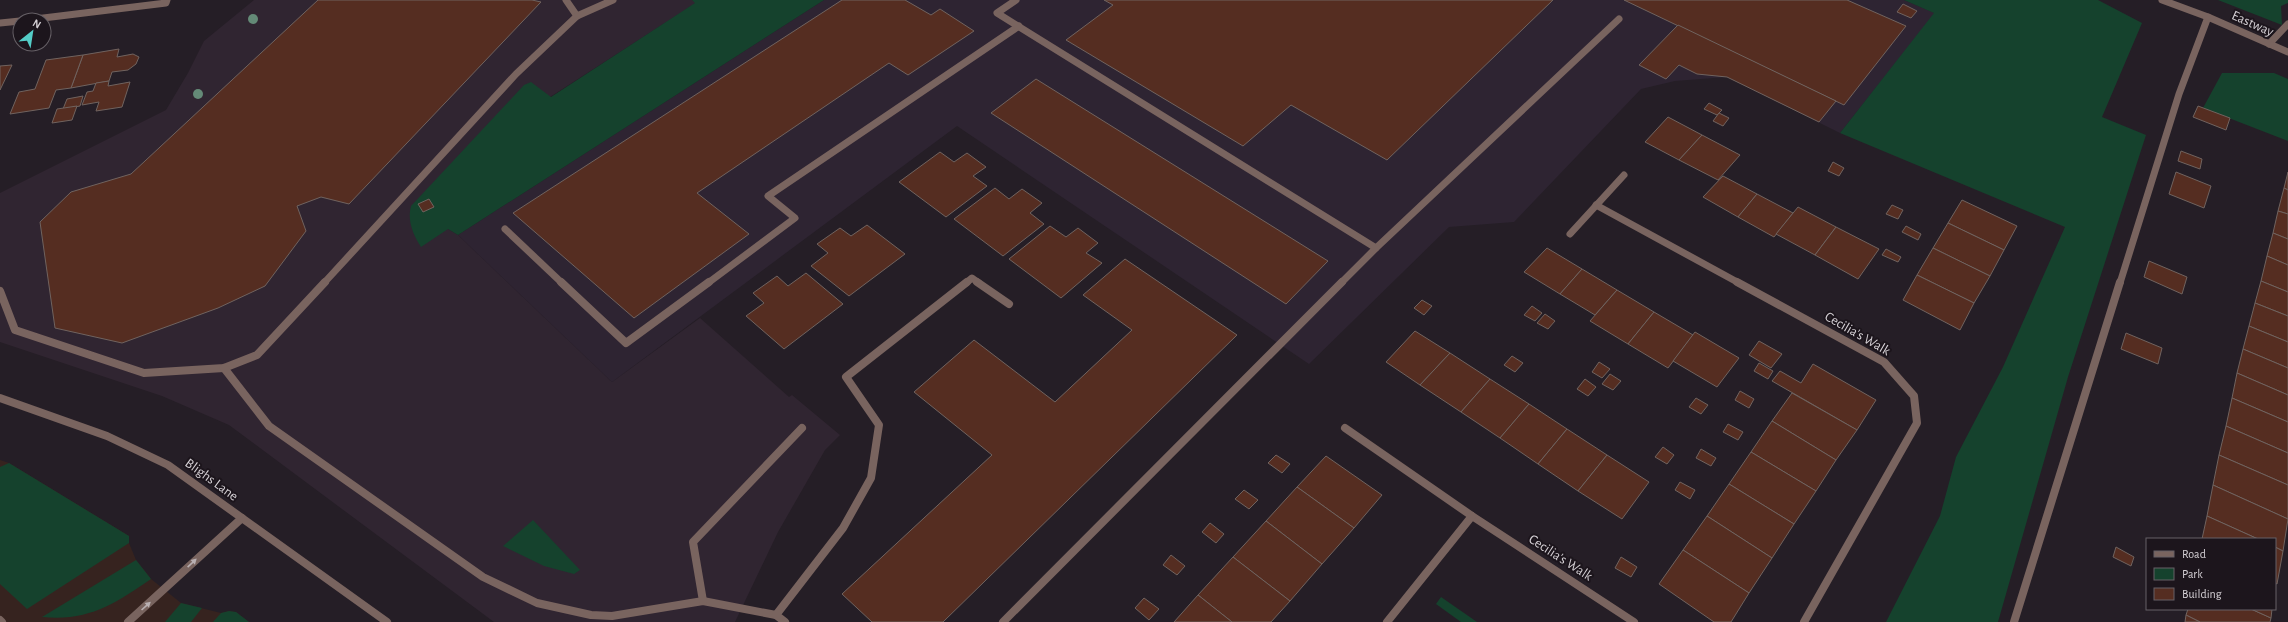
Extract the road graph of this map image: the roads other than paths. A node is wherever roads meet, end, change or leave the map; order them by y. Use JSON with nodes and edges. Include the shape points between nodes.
{"nodes":[{"id":1,"x":167,"y":0,"type":"edge"},
{"id":2,"x":566,"y":0,"type":"edge"},
{"id":3,"x":613,"y":0,"type":"edge"},
{"id":4,"x":1016,"y":0,"type":"edge"},
{"id":5,"x":2162,"y":0,"type":"edge"},
{"id":6,"x":577,"y":16,"type":"junction"},
{"id":7,"x":52,"y":17,"type":"edge"},
{"id":8,"x":2208,"y":17,"type":"junction"},
{"id":9,"x":1619,"y":19,"type":"dead end"},
{"id":10,"x":12,"y":22,"type":"edge"},
{"id":11,"x":0,"y":24,"type":"edge"},
{"id":12,"x":2288,"y":24,"type":"edge"},
{"id":13,"x":1019,"y":26,"type":"junction"},
{"id":14,"x":2269,"y":44,"type":"junction"},
{"id":15,"x":2288,"y":52,"type":"edge"},
{"id":16,"x":1624,"y":175,"type":"dead end"},
{"id":17,"x":1596,"y":205,"type":"junction"},
{"id":18,"x":505,"y":229,"type":"dead end"},
{"id":19,"x":1570,"y":234,"type":"dead end"},
{"id":20,"x":1376,"y":248,"type":"junction"},
{"id":21,"x":0,"y":290,"type":"edge"},
{"id":22,"x":1009,"y":304,"type":"dead end"},
{"id":23,"x":224,"y":368,"type":"junction"},
{"id":24,"x":0,"y":398,"type":"edge"},
{"id":25,"x":802,"y":428,"type":"dead end"},
{"id":26,"x":1346,"y":428,"type":"dead end"},
{"id":27,"x":1472,"y":516,"type":"junction"},
{"id":28,"x":242,"y":518,"type":"junction"},
{"id":29,"x":703,"y":601,"type":"junction"},
{"id":30,"x":776,"y":615,"type":"junction"},
{"id":31,"x":128,"y":622,"type":"edge"},
{"id":32,"x":387,"y":622,"type":"edge"},
{"id":33,"x":784,"y":622,"type":"edge"},
{"id":34,"x":1003,"y":622,"type":"edge"},
{"id":35,"x":1387,"y":622,"type":"edge"},
{"id":36,"x":1634,"y":622,"type":"edge"},
{"id":37,"x":1804,"y":622,"type":"edge"},
{"id":38,"x":2014,"y":622,"type":"edge"}],
"edges":[{"from":1,"to":7,"type":"street","via":[[166,3]]},
{"from":2,"to":6,"type":"street"},
{"from":3,"to":6,"type":"street"},
{"from":4,"to":13,"type":"street","via":[[997,13]]},
{"from":5,"to":8,"type":"street","name":"Eastway"},
{"from":6,"to":23,"type":"street","via":[[516,74],[257,355]]},
{"from":8,"to":14,"type":"street","name":"Eastway"},
{"from":8,"to":38,"type":"street","via":[[2179,94]]},
{"from":9,"to":20,"type":"street"},
{"from":10,"to":11,"type":"street"},
{"from":12,"to":14,"type":"street"},
{"from":13,"to":18,"type":"street","via":[[768,196],[795,218],[626,343]]},
{"from":13,"to":20,"type":"street"},
{"from":14,"to":15,"type":"street","name":"Eastway"},
{"from":16,"to":17,"type":"street"},
{"from":17,"to":19,"type":"street"},
{"from":17,"to":37,"type":"street","name":"Cecilia's Walk","via":[[1884,362],[1914,396],[1917,423]]},
{"from":20,"to":34,"type":"street"},
{"from":21,"to":23,"type":"street","via":[[15,330],[144,373]]},
{"from":22,"to":30,"type":"street","via":[[972,278],[846,377],[879,425],[871,478],[843,528]]},
{"from":23,"to":29,"type":"street","via":[[269,426],[483,577],[537,603],[591,615],[612,616]]},
{"from":24,"to":28,"type":"street","name":"Blighs Lane","via":[[94,430],[148,454],[168,465]]},
{"from":25,"to":29,"type":"street","via":[[693,542]]},
{"from":26,"to":27,"type":"street","name":"Cecilia's Walk"},
{"from":27,"to":35,"type":"street"},
{"from":27,"to":36,"type":"street","name":"Cecilia's Walk"},
{"from":31,"to":28,"type":"street","one_way":true},
{"from":28,"to":32,"type":"street","name":"Blighs Lane"},
{"from":29,"to":30,"type":"street"},
{"from":30,"to":33,"type":"street"}]}
